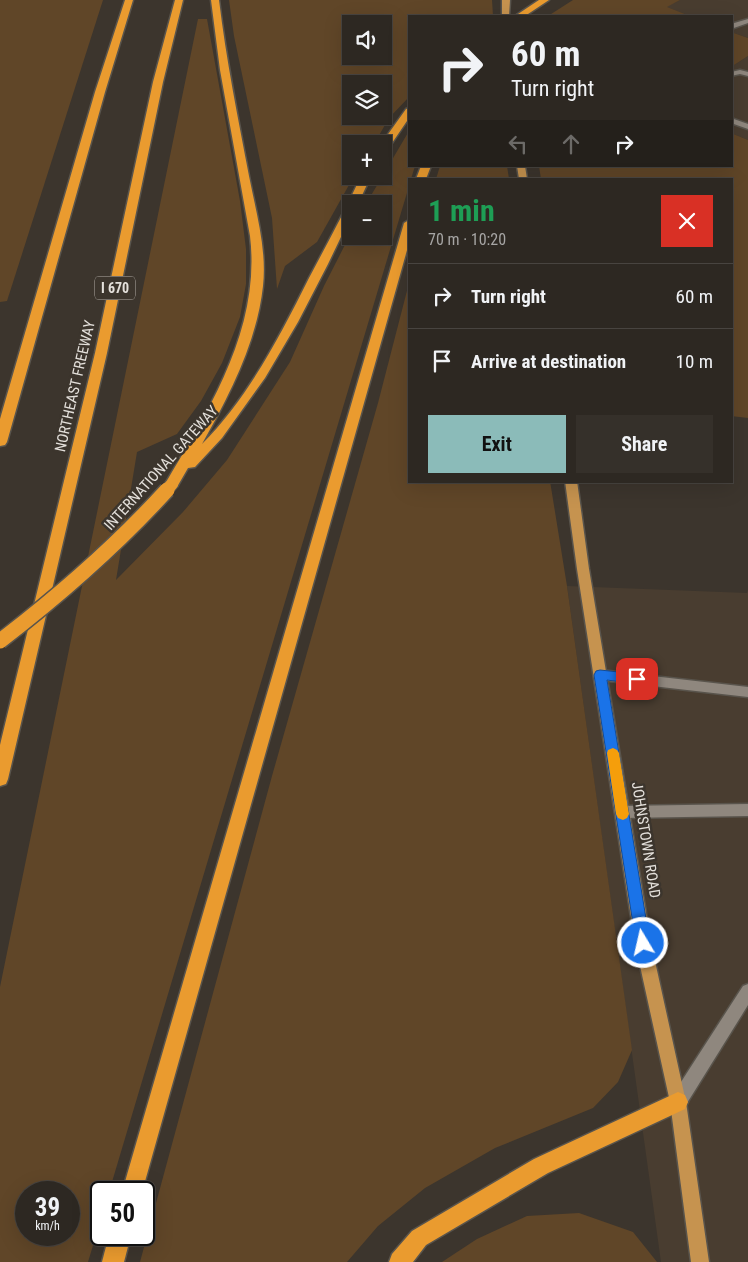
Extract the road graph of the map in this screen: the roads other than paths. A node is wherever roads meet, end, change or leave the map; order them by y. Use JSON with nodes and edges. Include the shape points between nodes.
{"nodes":[{"id":1,"x":129,"y":0,"type":"edge"},
{"id":2,"x":179,"y":0,"type":"edge"},
{"id":3,"x":215,"y":0,"type":"edge"},
{"id":4,"x":506,"y":0,"type":"edge"},
{"id":5,"x":545,"y":0,"type":"edge"},
{"id":6,"x":522,"y":14,"type":"edge"},
{"id":7,"x":506,"y":15,"type":"edge"},
{"id":8,"x":748,"y":21,"type":"edge"},
{"id":9,"x":733,"y":26,"type":"edge"},
{"id":10,"x":733,"y":74,"type":"edge"},
{"id":11,"x":748,"y":74,"type":"edge"},
{"id":12,"x":408,"y":112,"type":"edge"},
{"id":13,"x":733,"y":121,"type":"edge"},
{"id":14,"x":748,"y":127,"type":"edge"},
{"id":15,"x":392,"y":135,"type":"edge"},
{"id":16,"x":342,"y":224,"type":"edge"},
{"id":17,"x":408,"y":226,"type":"edge"},
{"id":18,"x":0,"y":442,"type":"edge"},
{"id":19,"x":571,"y":483,"type":"edge"},
{"id":20,"x":172,"y":484,"type":"junction"},
{"id":21,"x":0,"y":641,"type":"edge"},
{"id":22,"x":600,"y":675,"type":"junction"},
{"id":23,"x":748,"y":692,"type":"edge"},
{"id":24,"x":0,"y":779,"type":"edge"},
{"id":25,"x":748,"y":810,"type":"edge"},
{"id":26,"x":622,"y":812,"type":"junction"},
{"id":27,"x":746,"y":997,"type":"edge"},
{"id":28,"x":678,"y":1102,"type":"junction"},
{"id":29,"x":135,"y":1181,"type":"edge"},
{"id":30,"x":117,"y":1246,"type":"edge"},
{"id":31,"x":113,"y":1262,"type":"edge"},
{"id":32,"x":400,"y":1262,"type":"edge"},
{"id":33,"x":700,"y":1262,"type":"edge"}],
"edges":[{"from":1,"to":18,"type":"highway"},
{"from":2,"to":24,"type":"highway","name":"NORTHEAST FREEWAY","number":"I 670","via":[[158,82],[101,353]]},
{"from":3,"to":20,"type":"highway","via":[[257,247],[257,286],[247,331],[230,378]]},
{"from":4,"to":7,"type":"main road"},
{"from":5,"to":6,"type":"highway"},
{"from":8,"to":9,"type":"street"},
{"from":10,"to":11,"type":"street"},
{"from":12,"to":15,"type":"highway"},
{"from":13,"to":14,"type":"street"},
{"from":16,"to":20,"type":"highway","name":"INTERNATIONAL GATEWAY","via":[[256,383],[221,432]]},
{"from":17,"to":29,"type":"highway"},
{"from":19,"to":22,"type":"main road","name":"JOHNSTOWN ROAD"},
{"from":20,"to":21,"type":"highway","name":"INTERNATIONAL GATEWAY","bridge":true,"via":[[118,543]]},
{"from":22,"to":23,"type":"street"},
{"from":22,"to":26,"type":"main road","name":"JOHNSTOWN ROAD"},
{"from":25,"to":26,"type":"street"},
{"from":26,"to":28,"type":"main road","name":"JOHNSTOWN ROAD","via":[[643,943]]},
{"from":27,"to":28,"type":"street"},
{"from":28,"to":32,"type":"highway","via":[[541,1166],[419,1238]]},
{"from":28,"to":33,"type":"main road","name":"JOHNSTOWN ROAD"},
{"from":30,"to":31,"type":"highway"}]}
